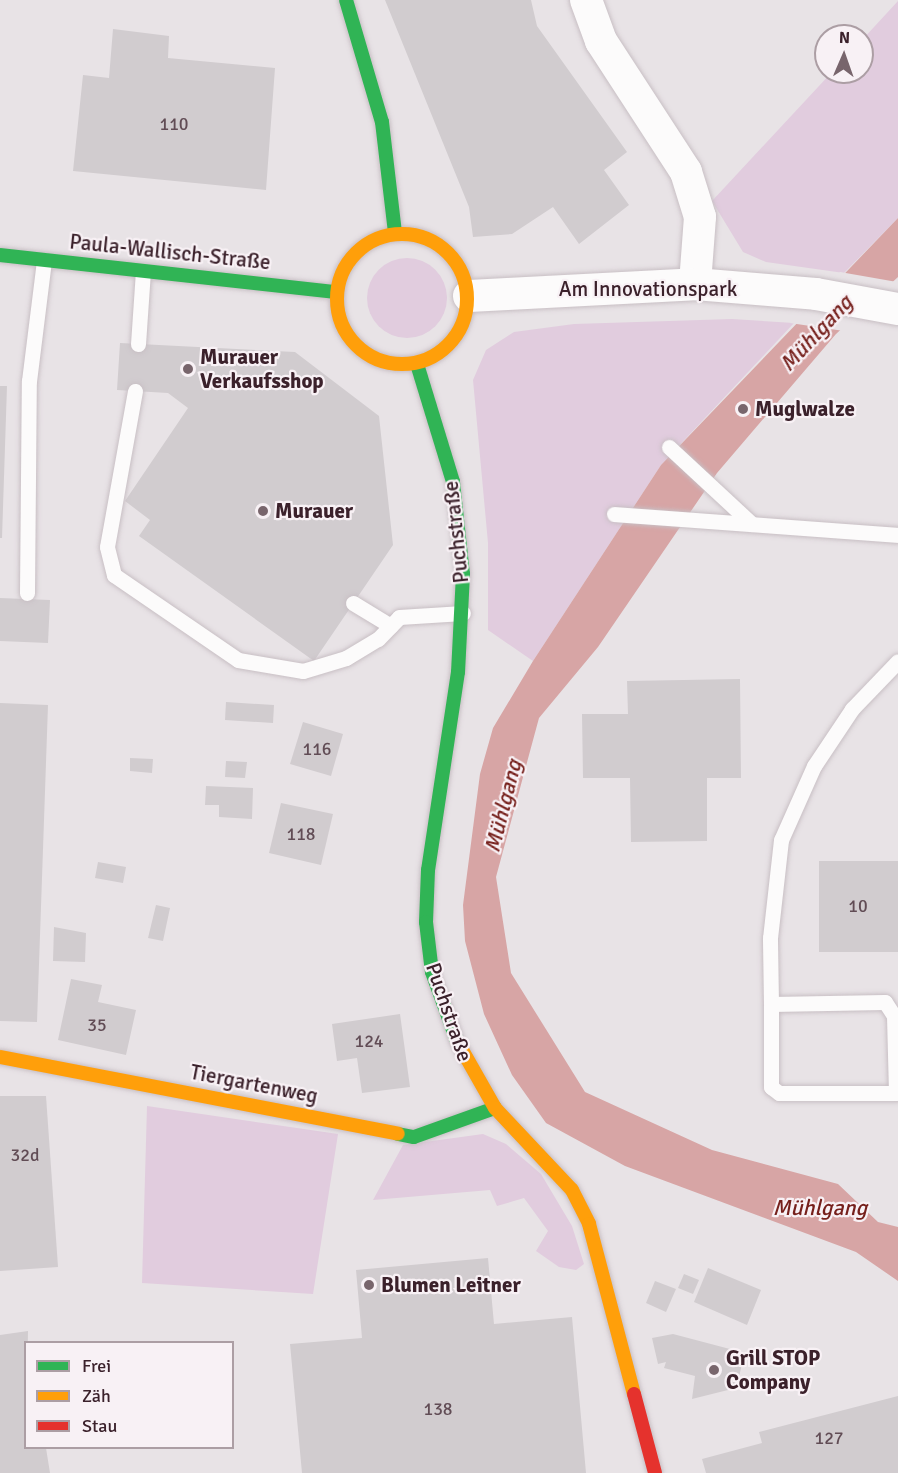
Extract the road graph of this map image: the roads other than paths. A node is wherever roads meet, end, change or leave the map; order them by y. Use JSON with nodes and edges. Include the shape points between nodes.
{"nodes":[{"id":1,"x":346,"y":0,"type":"edge"},
{"id":2,"x":586,"y":0,"type":"edge"},
{"id":3,"x":395,"y":233,"type":"junction"},
{"id":4,"x":0,"y":255,"type":"edge"},
{"id":5,"x":44,"y":260,"type":"junction"},
{"id":6,"x":143,"y":271,"type":"junction"},
{"id":7,"x":695,"y":284,"type":"junction"},
{"id":8,"x":336,"y":292,"type":"junction"},
{"id":9,"x":469,"y":296,"type":"junction"},
{"id":10,"x":885,"y":307,"type":"edge"},
{"id":11,"x":138,"y":344,"type":"dead end"},
{"id":12,"x":417,"y":364,"type":"junction"},
{"id":13,"x":135,"y":391,"type":"dead end"},
{"id":14,"x":669,"y":447,"type":"dead end"},
{"id":15,"x":614,"y":514,"type":"dead end"},
{"id":16,"x":752,"y":524,"type":"junction"},
{"id":17,"x":898,"y":535,"type":"edge"},
{"id":18,"x":27,"y":593,"type":"dead end"},
{"id":19,"x":353,"y":603,"type":"dead end"},
{"id":20,"x":463,"y":613,"type":"junction"},
{"id":21,"x":391,"y":626,"type":"junction"},
{"id":22,"x":898,"y":661,"type":"edge"},
{"id":23,"x":771,"y":1004,"type":"junction"},
{"id":24,"x":0,"y":1057,"type":"edge"},
{"id":25,"x":495,"y":1108,"type":"junction"},
{"id":26,"x":655,"y":1473,"type":"edge"}],
"edges":[{"from":1,"to":3,"type":"main road","via":[[382,122]]},
{"from":2,"to":7,"type":"street","via":[[606,50],[686,172],[700,217]]},
{"from":3,"to":8,"type":"main road","via":[[361,247]]},
{"from":3,"to":9,"type":"main road","via":[[437,242],[452,255]]},
{"from":4,"to":5,"type":"main road","name":"Paula-Wallisch-Straße"},
{"from":5,"to":6,"type":"main road","name":"Paula-Wallisch-Straße"},
{"from":5,"to":18,"type":"lane","via":[[29,381]]},
{"from":6,"to":8,"type":"main road","name":"Paula-Wallisch-Straße"},
{"from":6,"to":11,"type":"lane"},
{"from":7,"to":9,"type":"street","name":"Am Innovationspark"},
{"from":7,"to":10,"type":"street","name":"Am Innovationspark","via":[[816,294]]},
{"from":8,"to":12,"type":"main road","via":[[343,330],[366,355]]},
{"from":9,"to":12,"type":"main road","via":[[453,343]]},
{"from":12,"to":20,"type":"main road","name":"Puchstraße","via":[[453,482]]},
{"from":13,"to":21,"type":"lane","via":[[107,547],[114,575],[238,660],[303,671],[346,658]]},
{"from":14,"to":16,"type":"lane"},
{"from":15,"to":16,"type":"lane"},
{"from":16,"to":17,"type":"lane"},
{"from":19,"to":21,"type":"lane"},
{"from":20,"to":21,"type":"lane","via":[[399,617]]},
{"from":20,"to":25,"type":"main road","name":"Puchstraße","via":[[426,922],[432,972],[465,1063]]},
{"from":22,"to":23,"type":"lane","via":[[852,708],[814,766],[781,840],[770,938]]},
{"from":23,"to":23,"type":"lane","via":[[769,1077],[779,1093],[896,1093],[894,1016],[885,1002]]},
{"from":24,"to":25,"type":"main road","name":"Tiergartenweg","via":[[414,1137]]},
{"from":25,"to":26,"type":"main road","name":"Puchstraße","via":[[572,1190],[589,1224]]}]}
